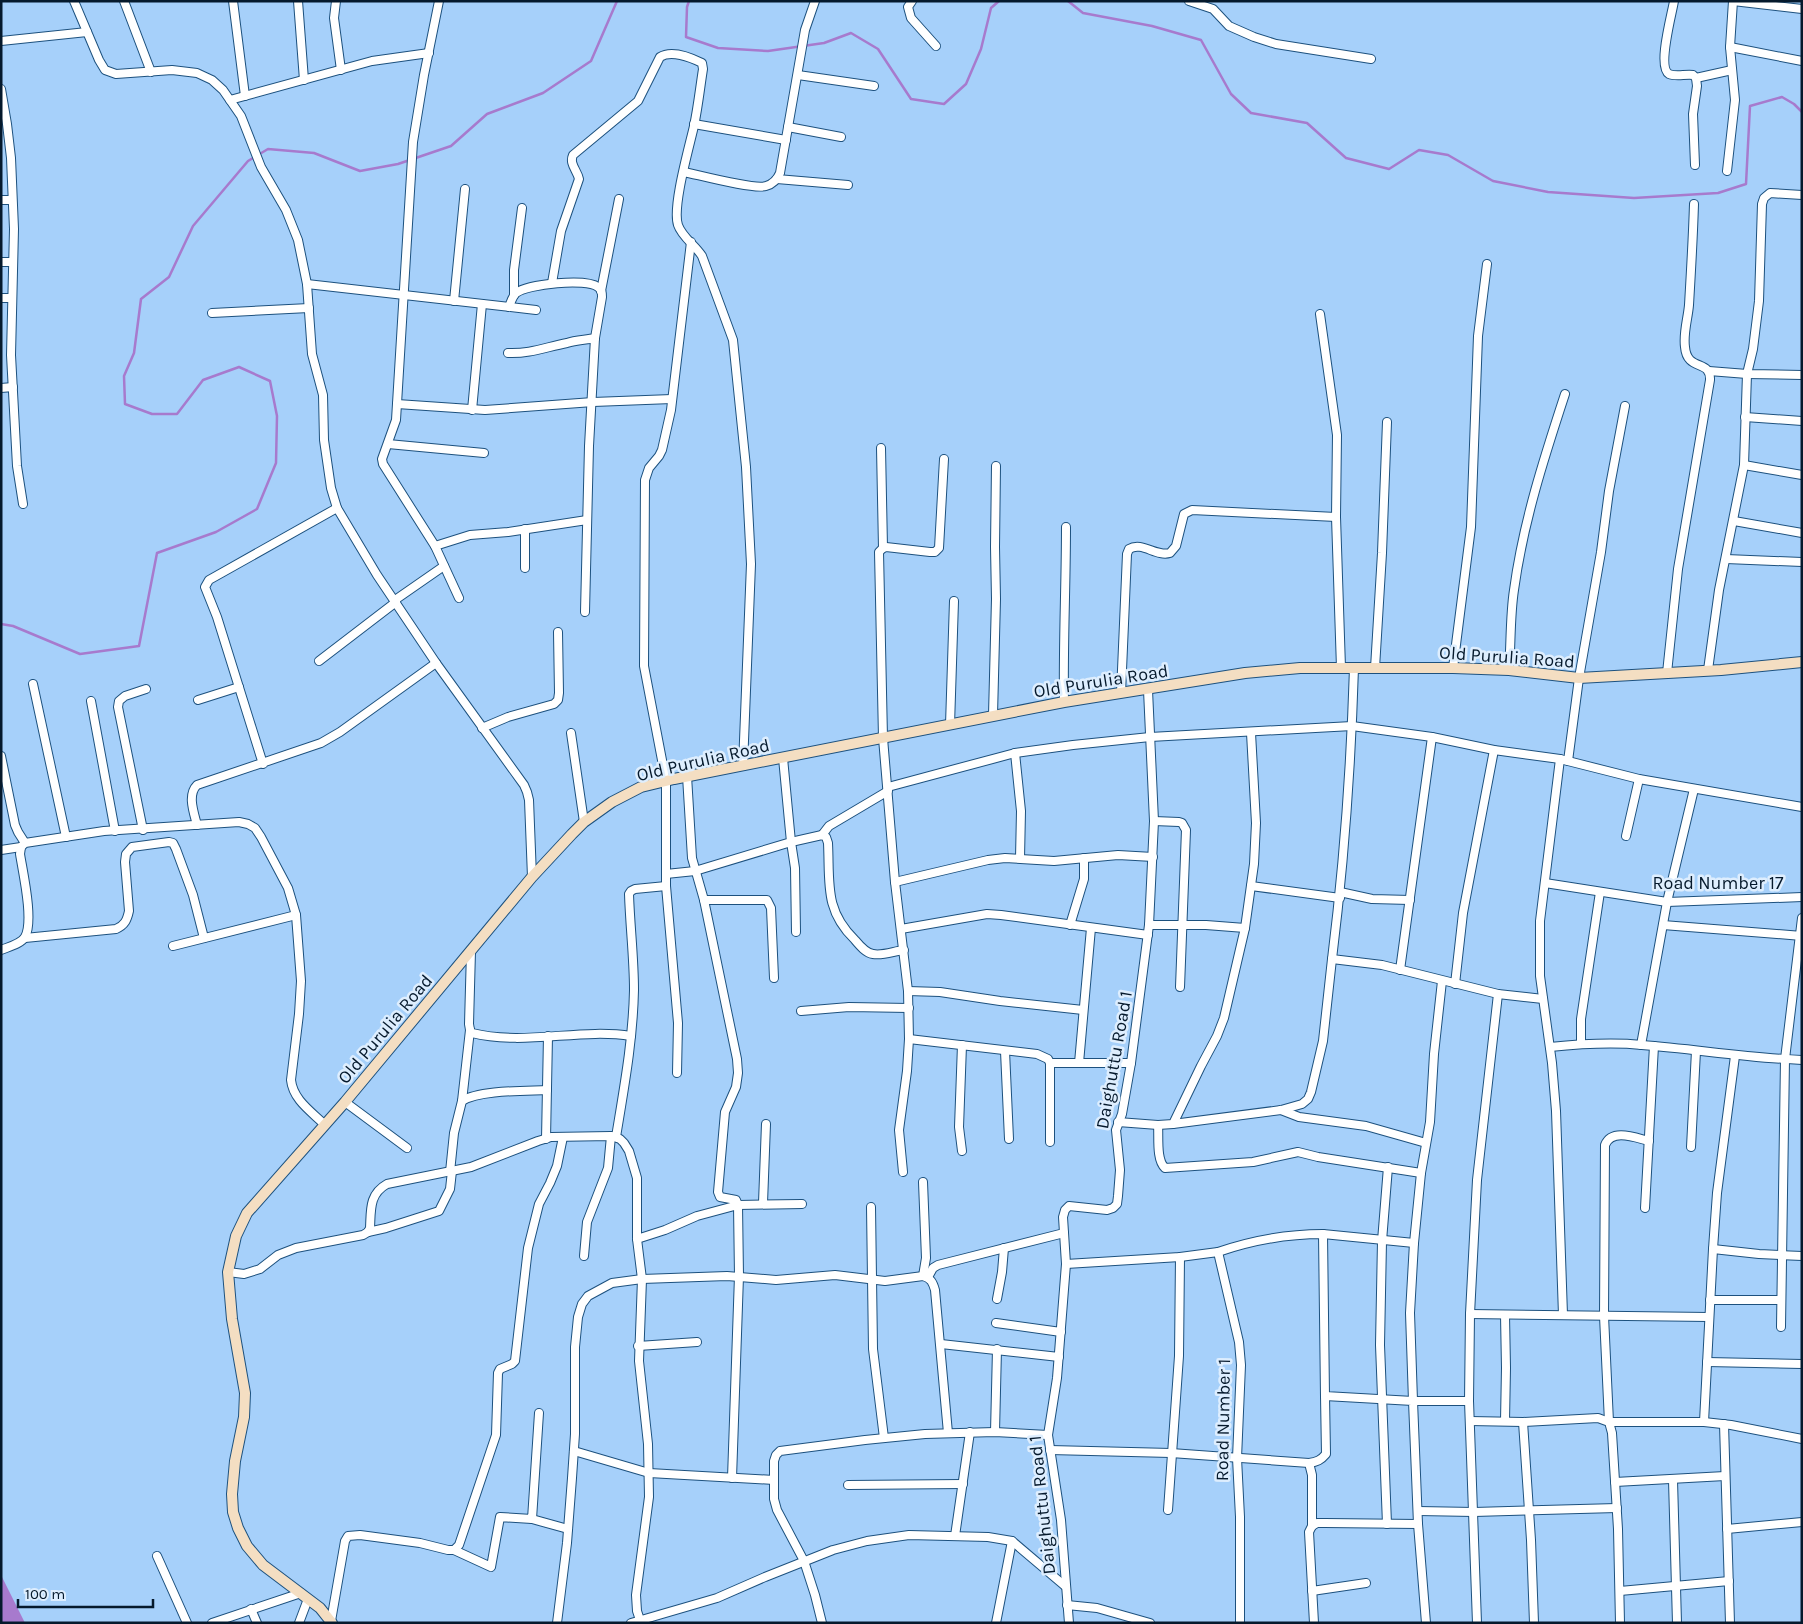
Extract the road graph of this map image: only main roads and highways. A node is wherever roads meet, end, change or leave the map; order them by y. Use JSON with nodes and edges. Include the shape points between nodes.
{"nodes":[{"id":1,"x":1802,"y":662,"type":"edge"},
{"id":2,"x":332,"y":1622,"type":"edge"}],
"edges":[{"from":1,"to":2,"type":"main road","name":"Old Purulia Road","via":[[1579,678],[1453,668],[1300,668],[1245,673],[993,715],[687,776],[641,787],[612,802],[584,822],[532,877],[345,1102],[247,1213],[236,1236],[228,1272],[232,1319],[246,1393],[235,1461],[233,1512],[247,1546],[263,1565],[320,1608]]}]}
